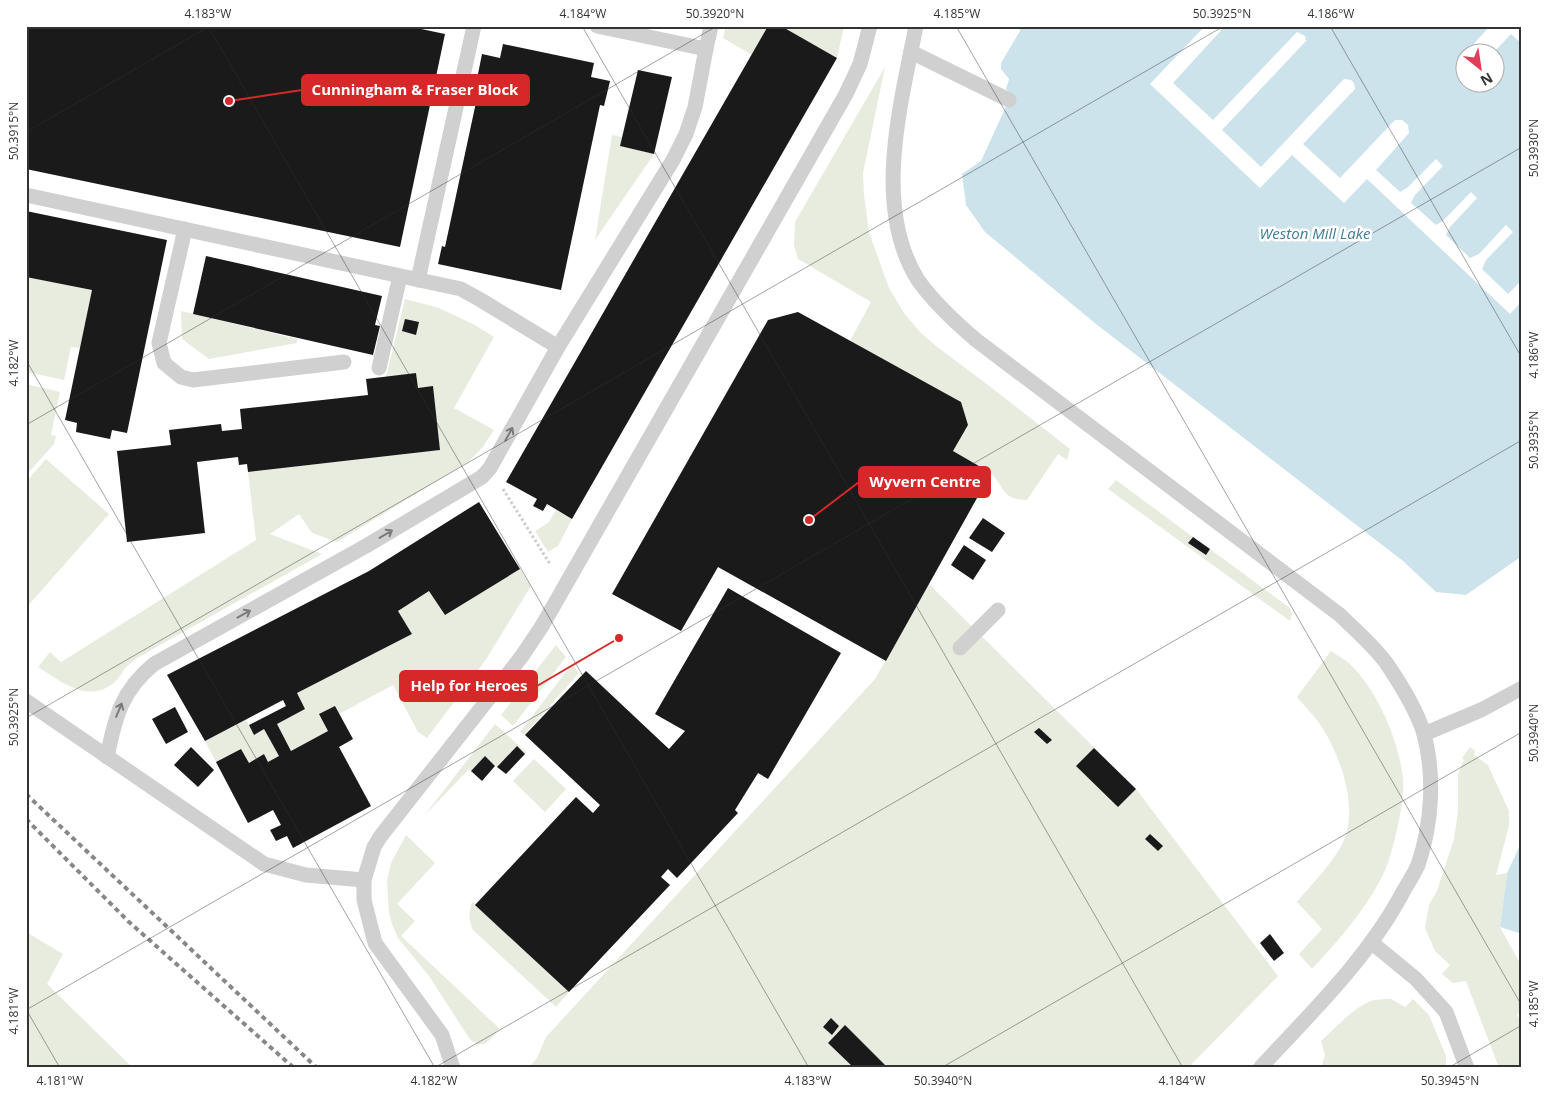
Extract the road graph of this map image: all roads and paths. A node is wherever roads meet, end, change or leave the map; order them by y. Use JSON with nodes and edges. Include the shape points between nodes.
{"nodes":[{"id":1,"x":474,"y":26,"type":"edge"},
{"id":2,"x":597,"y":26,"type":"edge"},
{"id":3,"x":711,"y":26,"type":"edge"},
{"id":4,"x":870,"y":26,"type":"edge"},
{"id":5,"x":916,"y":26,"type":"edge"},
{"id":6,"x":706,"y":49,"type":"junction"},
{"id":7,"x":911,"y":52,"type":"junction"},
{"id":8,"x":1009,"y":100,"type":"dead end"},
{"id":9,"x":26,"y":195,"type":"edge"},
{"id":10,"x":185,"y":229,"type":"junction"},
{"id":11,"x":400,"y":276,"type":"junction"},
{"id":12,"x":418,"y":280,"type":"junction"},
{"id":13,"x":558,"y":347,"type":"junction"},
{"id":14,"x":344,"y":362,"type":"dead end"},
{"id":15,"x":379,"y":368,"type":"dead end"},
{"id":16,"x":490,"y":468,"type":"junction"},
{"id":17,"x":544,"y":555,"type":"dead end"},
{"id":18,"x":998,"y":610,"type":"dead end"},
{"id":19,"x":960,"y":648,"type":"dead end"},
{"id":20,"x":1522,"y":688,"type":"edge"},
{"id":21,"x":26,"y":701,"type":"edge"},
{"id":22,"x":1424,"y":734,"type":"junction"},
{"id":23,"x":107,"y":758,"type":"junction"},
{"id":24,"x":364,"y":880,"type":"junction"},
{"id":25,"x":1371,"y":942,"type":"junction"},
{"id":26,"x":453,"y":1068,"type":"edge"},
{"id":27,"x":1260,"y":1068,"type":"edge"},
{"id":28,"x":1467,"y":1068,"type":"edge"}],
"edges":[{"from":1,"to":12,"type":"lane"},
{"from":2,"to":6,"type":"lane"},
{"from":3,"to":6,"type":"lane"},
{"from":4,"to":24,"type":"lane","via":[[860,64],[846,94],[565,588],[522,656],[380,837]]},
{"from":5,"to":7,"type":"lane"},
{"from":6,"to":13,"type":"lane","via":[[695,108],[686,134]]},
{"from":7,"to":8,"type":"lane"},
{"from":7,"to":22,"type":"lane","via":[[897,129],[895,208],[907,256],[930,296],[976,340],[1340,615],[1386,663],[1414,710]]},
{"from":9,"to":10,"type":"lane"},
{"from":10,"to":11,"type":"lane"},
{"from":10,"to":14,"type":"lane","via":[[159,343],[164,363],[172,370],[181,377],[194,380]]},
{"from":11,"to":12,"type":"lane"},
{"from":11,"to":15,"type":"lane"},
{"from":12,"to":13,"type":"lane","via":[[461,289]]},
{"from":16,"to":13,"type":"lane","one_way":true},
{"from":16,"to":17,"type":"path"},
{"from":23,"to":16,"type":"lane","one_way":true,"via":[[121,706],[139,676],[154,664],[366,546],[482,477]]},
{"from":18,"to":19,"type":"lane"},
{"from":20,"to":22,"type":"lane"},
{"from":21,"to":23,"type":"lane"},
{"from":22,"to":25,"type":"lane","via":[[1430,777],[1430,815],[1424,842],[1413,874],[1390,917]]},
{"from":23,"to":24,"type":"lane","via":[[264,864],[306,875]]},
{"from":24,"to":26,"type":"lane","via":[[364,900],[375,943],[442,1035]]},
{"from":25,"to":27,"type":"lane","via":[[1336,986]]},
{"from":25,"to":28,"type":"lane","via":[[1416,979],[1446,1012]]}]}
